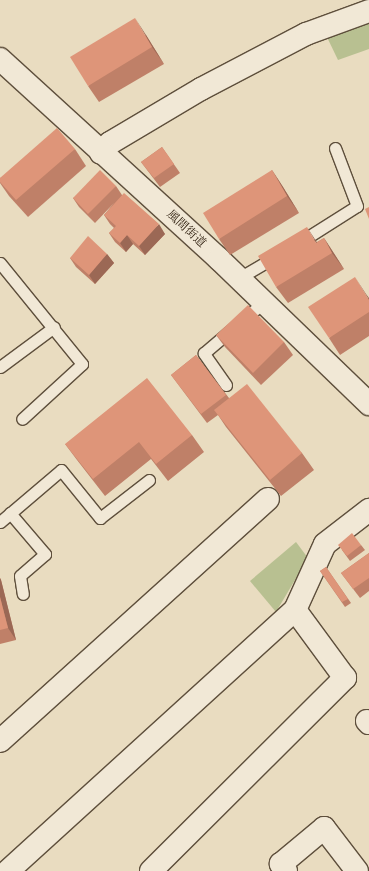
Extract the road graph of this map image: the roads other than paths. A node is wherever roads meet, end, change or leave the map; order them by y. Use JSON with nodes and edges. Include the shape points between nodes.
{"nodes":[{"id":1,"x":369,"y":11,"type":"edge"},
{"id":2,"x":0,"y":59,"type":"edge"},
{"id":3,"x":335,"y":148,"type":"dead end"},
{"id":4,"x":101,"y":153,"type":"junction"},
{"id":5,"x":0,"y":263,"type":"edge"},
{"id":6,"x":239,"y":278,"type":"junction"},
{"id":7,"x":264,"y":302,"type":"junction"},
{"id":8,"x":54,"y":327,"type":"junction"},
{"id":9,"x":0,"y":367,"type":"edge"},
{"id":10,"x":226,"y":385,"type":"dead end"},
{"id":11,"x":369,"y":404,"type":"edge"},
{"id":12,"x":22,"y":420,"type":"dead end"},
{"id":13,"x":149,"y":480,"type":"dead end"},
{"id":14,"x":268,"y":499,"type":"dead end"},
{"id":15,"x":369,"y":510,"type":"edge"},
{"id":16,"x":10,"y":513,"type":"junction"},
{"id":17,"x":0,"y":522,"type":"edge"},
{"id":18,"x":23,"y":594,"type":"dead end"},
{"id":19,"x":294,"y":610,"type":"junction"},
{"id":20,"x":0,"y":741,"type":"edge"},
{"id":21,"x":156,"y":869,"type":"edge"},
{"id":22,"x":8,"y":871,"type":"edge"},
{"id":23,"x":286,"y":871,"type":"edge"},
{"id":24,"x":357,"y":871,"type":"edge"}],
"edges":[{"from":1,"to":4,"type":"street","via":[[306,34],[201,89],[110,143]]},
{"from":2,"to":4,"type":"street","name":"風間街道"},
{"from":3,"to":6,"type":"lane","via":[[357,206]]},
{"from":4,"to":6,"type":"street","name":"風間街道"},
{"from":5,"to":8,"type":"lane"},
{"from":6,"to":7,"type":"street","name":"風間街道"},
{"from":7,"to":10,"type":"lane","via":[[204,353]]},
{"from":7,"to":11,"type":"street","name":"風間街道"},
{"from":8,"to":9,"type":"lane"},
{"from":8,"to":12,"type":"lane","via":[[82,364]]},
{"from":13,"to":16,"type":"lane","via":[[100,518],[61,470]]},
{"from":14,"to":20,"type":"street"},
{"from":15,"to":19,"type":"street","via":[[325,544]]},
{"from":16,"to":17,"type":"lane"},
{"from":16,"to":18,"type":"lane","via":[[45,554],[20,576]]},
{"from":19,"to":21,"type":"street","via":[[345,678]]},
{"from":19,"to":22,"type":"street"},
{"from":23,"to":24,"type":"street","via":[[281,864],[324,828]]}]}
